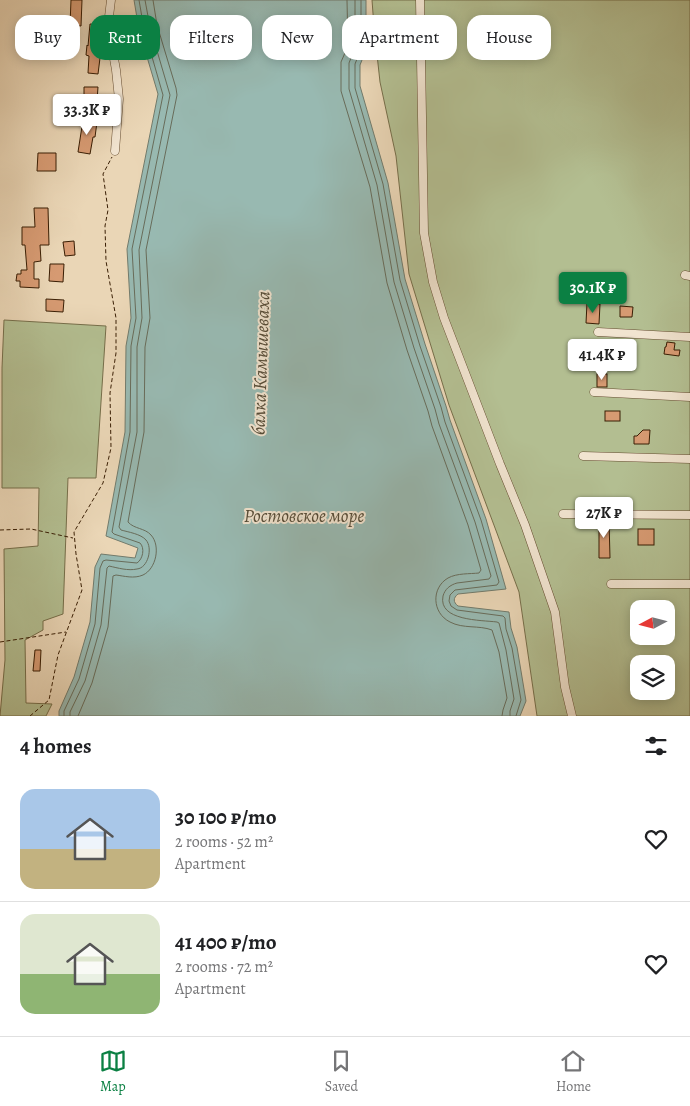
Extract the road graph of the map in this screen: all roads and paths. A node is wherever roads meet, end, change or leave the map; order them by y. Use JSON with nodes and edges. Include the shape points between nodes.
{"nodes":[{"id":1,"x":111,"y":0,"type":"edge"},
{"id":2,"x":420,"y":0,"type":"edge"},
{"id":3,"x":115,"y":151,"type":"joint"},
{"id":4,"x":598,"y":332,"type":"dead end"},
{"id":5,"x":690,"y":337,"type":"edge"},
{"id":6,"x":594,"y":392,"type":"dead end"},
{"id":7,"x":690,"y":397,"type":"edge"},
{"id":8,"x":583,"y":456,"type":"dead end"},
{"id":9,"x":690,"y":459,"type":"edge"},
{"id":10,"x":563,"y":514,"type":"dead end"},
{"id":11,"x":690,"y":515,"type":"edge"},
{"id":12,"x":0,"y":530,"type":"edge"},
{"id":13,"x":75,"y":538,"type":"junction"},
{"id":14,"x":611,"y":584,"type":"dead end"},
{"id":15,"x":690,"y":584,"type":"edge"},
{"id":16,"x":66,"y":632,"type":"junction"},
{"id":17,"x":0,"y":642,"type":"edge"},
{"id":18,"x":30,"y":716,"type":"edge"},
{"id":19,"x":572,"y":716,"type":"edge"}],
"edges":[{"from":1,"to":3,"type":"street","via":[[108,25],[119,99]]},
{"from":2,"to":19,"type":"street","via":[[424,233],[433,282],[555,612]]},
{"from":3,"to":13,"type":"path","via":[[103,174],[108,210],[106,261],[116,318],[116,353],[110,393],[111,448],[103,483],[74,532]]},
{"from":4,"to":5,"type":"street"},
{"from":6,"to":7,"type":"street"},
{"from":8,"to":9,"type":"street"},
{"from":10,"to":11,"type":"street"},
{"from":12,"to":13,"type":"path","via":[[31,529]]},
{"from":13,"to":16,"type":"path","via":[[82,590]]},
{"from":14,"to":15,"type":"street"},
{"from":16,"to":17,"type":"path"},
{"from":16,"to":18,"type":"path","via":[[49,700]]}]}
